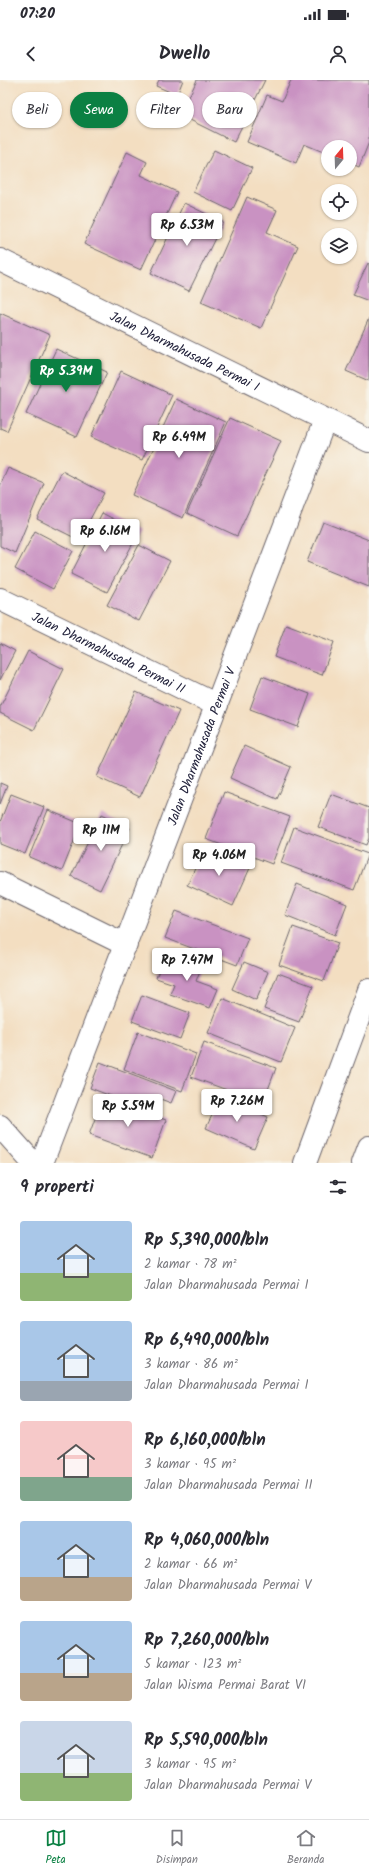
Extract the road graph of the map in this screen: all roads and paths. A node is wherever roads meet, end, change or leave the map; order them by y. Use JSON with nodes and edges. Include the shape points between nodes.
{"nodes":[{"id":1,"x":0,"y":260,"type":"edge"},
{"id":2,"x":325,"y":420,"type":"junction"},
{"id":3,"x":369,"y":441,"type":"edge"},
{"id":4,"x":0,"y":599,"type":"edge"},
{"id":5,"x":217,"y":705,"type":"junction"},
{"id":6,"x":0,"y":884,"type":"edge"},
{"id":7,"x":126,"y":945,"type":"junction"},
{"id":8,"x":369,"y":990,"type":"edge"},
{"id":9,"x":0,"y":1126,"type":"edge"},
{"id":10,"x":369,"y":1147,"type":"edge"},
{"id":11,"x":33,"y":1163,"type":"edge"},
{"id":12,"x":42,"y":1163,"type":"edge"},
{"id":13,"x":305,"y":1163,"type":"edge"},
{"id":14,"x":362,"y":1163,"type":"edge"}],
"edges":[{"from":1,"to":2,"type":"street","name":"Jalan Dharmahusada Permai I"},
{"from":2,"to":3,"type":"street","name":"Jalan Dharmahusada Permai I"},
{"from":2,"to":5,"type":"street","name":"Jalan Dharmahusada Permai V"},
{"from":4,"to":5,"type":"street","name":"Jalan Dharmahusada Permai II"},
{"from":5,"to":7,"type":"street","name":"Jalan Dharmahusada Permai V"},
{"from":6,"to":7,"type":"street"},
{"from":7,"to":12,"type":"street","name":"Jalan Dharmahusada Permai V"},
{"from":8,"to":13,"type":"street"},
{"from":9,"to":11,"type":"street"},
{"from":10,"to":14,"type":"street"}]}
